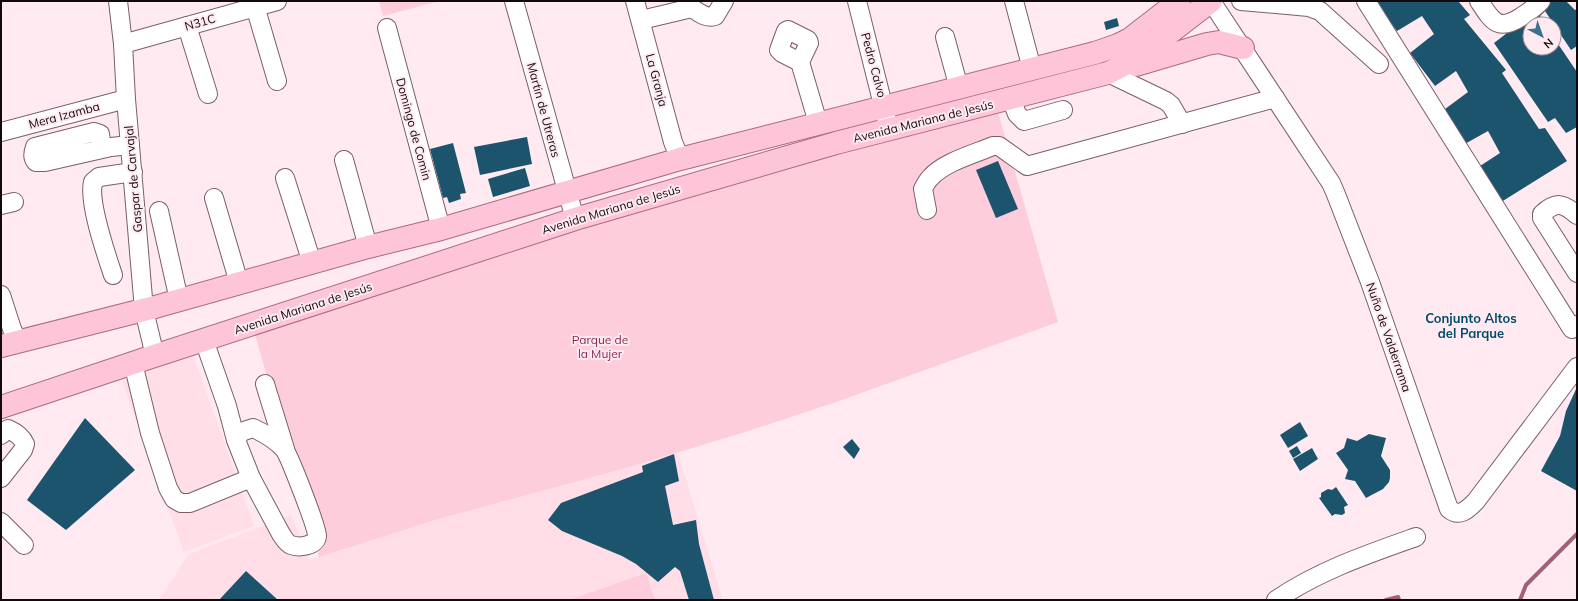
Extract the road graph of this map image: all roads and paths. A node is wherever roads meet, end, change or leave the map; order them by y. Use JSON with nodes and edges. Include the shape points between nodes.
{"nodes":[{"id":1,"x":118,"y":1,"type":"edge"},
{"id":2,"x":277,"y":1,"type":"edge"},
{"id":3,"x":514,"y":1,"type":"edge"},
{"id":4,"x":635,"y":1,"type":"edge"},
{"id":5,"x":724,"y":1,"type":"edge"},
{"id":6,"x":857,"y":1,"type":"edge"},
{"id":7,"x":1014,"y":1,"type":"edge"},
{"id":8,"x":1179,"y":1,"type":"edge"},
{"id":9,"x":1211,"y":1,"type":"edge"},
{"id":10,"x":1216,"y":1,"type":"edge"},
{"id":11,"x":1242,"y":1,"type":"edge"},
{"id":12,"x":1366,"y":1,"type":"edge"},
{"id":13,"x":1541,"y":1,"type":"edge"},
{"id":14,"x":1481,"y":2,"type":"edge"},
{"id":15,"x":694,"y":5,"type":"edge"},
{"id":16,"x":255,"y":6,"type":"junction"},
{"id":17,"x":640,"y":20,"type":"junction"},
{"id":18,"x":187,"y":26,"type":"junction"},
{"id":19,"x":388,"y":28,"type":"dead end"},
{"id":20,"x":945,"y":37,"type":"dead end"},
{"id":21,"x":123,"y":44,"type":"junction"},
{"id":22,"x":1243,"y":48,"type":"junction"},
{"id":23,"x":800,"y":62,"type":"dead end"},
{"id":24,"x":1379,"y":64,"type":"dead end"},
{"id":25,"x":1032,"y":69,"type":"junction"},
{"id":26,"x":1108,"y":73,"type":"junction"},
{"id":27,"x":277,"y":81,"type":"dead end"},
{"id":28,"x":959,"y":88,"type":"junction"},
{"id":29,"x":208,"y":94,"type":"dead end"},
{"id":30,"x":1276,"y":98,"type":"junction"},
{"id":31,"x":126,"y":99,"type":"junction"},
{"id":32,"x":1011,"y":99,"type":"junction"},
{"id":33,"x":884,"y":106,"type":"junction"},
{"id":34,"x":1063,"y":110,"type":"dead end"},
{"id":35,"x":824,"y":122,"type":"junction"},
{"id":36,"x":1182,"y":124,"type":"junction"},
{"id":37,"x":889,"y":129,"type":"junction"},
{"id":38,"x":1,"y":132,"type":"edge"},
{"id":39,"x":836,"y":143,"type":"junction"},
{"id":40,"x":130,"y":145,"type":"junction"},
{"id":41,"x":102,"y":149,"type":"dead end"},
{"id":42,"x":680,"y":159,"type":"junction"},
{"id":43,"x":344,"y":160,"type":"dead end"},
{"id":44,"x":133,"y":172,"type":"junction"},
{"id":45,"x":285,"y":178,"type":"dead end"},
{"id":46,"x":567,"y":192,"type":"junction"},
{"id":47,"x":214,"y":198,"type":"dead end"},
{"id":48,"x":926,"y":210,"type":"dead end"},
{"id":49,"x":159,"y":212,"type":"dead end"},
{"id":50,"x":1577,"y":215,"type":"edge"},
{"id":51,"x":575,"y":219,"type":"junction"},
{"id":52,"x":441,"y":229,"type":"junction"},
{"id":53,"x":368,"y":247,"type":"junction"},
{"id":54,"x":312,"y":263,"type":"junction"},
{"id":55,"x":1577,"y":274,"type":"edge"},
{"id":56,"x":113,"y":276,"type":"dead end"},
{"id":57,"x":239,"y":284,"type":"junction"},
{"id":58,"x":1,"y":295,"type":"edge"},
{"id":59,"x":180,"y":300,"type":"junction"},
{"id":60,"x":144,"y":310,"type":"junction"},
{"id":61,"x":1577,"y":325,"type":"edge"},
{"id":62,"x":204,"y":340,"type":"junction"},
{"id":63,"x":10,"y":344,"type":"edge"},
{"id":64,"x":155,"y":356,"type":"junction"},
{"id":65,"x":133,"y":363,"type":"junction"},
{"id":66,"x":1577,"y":367,"type":"edge"},
{"id":67,"x":266,"y":384,"type":"dead end"},
{"id":68,"x":1,"y":407,"type":"edge"},
{"id":69,"x":1,"y":434,"type":"edge"},
{"id":70,"x":236,"y":440,"type":"junction"},
{"id":71,"x":285,"y":450,"type":"junction"},
{"id":72,"x":1,"y":478,"type":"edge"},
{"id":73,"x":251,"y":478,"type":"junction"},
{"id":74,"x":1,"y":522,"type":"edge"},
{"id":75,"x":1416,"y":537,"type":"dead end"},
{"id":76,"x":24,"y":546,"type":"dead end"},
{"id":77,"x":1276,"y":600,"type":"edge"}],
"edges":[{"from":1,"to":21,"type":"street","name":"Gaspar de Carvajal"},
{"from":2,"to":16,"type":"street","name":"N31C"},
{"from":3,"to":46,"type":"street","name":"Martin de Utreras"},
{"from":4,"to":17,"type":"street","name":"La Granja"},
{"from":5,"to":15,"type":"street","via":[[711,18],[706,17]]},
{"from":6,"to":33,"type":"street","name":"Pedro Calvo"},
{"from":7,"to":25,"type":"street"},
{"from":8,"to":25,"type":"main road","name":"Avenida Mariana de Jesús","via":[[1130,39],[1118,45]]},
{"from":9,"to":10,"type":"street"},
{"from":9,"to":22,"type":"street","name":"Nuño de Valderrama"},
{"from":9,"to":26,"type":"main road","name":"Avenida Mariana de Jesús","via":[[1137,58]]},
{"from":11,"to":24,"type":"street","via":[[1309,7],[1320,11]]},
{"from":12,"to":61,"type":"street","via":[[1572,329]]},
{"from":13,"to":14,"type":"street","via":[[1536,7],[1505,25],[1493,19]]},
{"from":15,"to":17,"type":"street"},
{"from":16,"to":18,"type":"street","name":"N31C"},
{"from":16,"to":27,"type":"street"},
{"from":17,"to":42,"type":"street","name":"La Granja","via":[[673,142]]},
{"from":18,"to":21,"type":"street","name":"N31C"},
{"from":18,"to":29,"type":"street"},
{"from":19,"to":52,"type":"street","name":"Domingo de Comin"},
{"from":20,"to":28,"type":"street"},
{"from":21,"to":31,"type":"street","name":"Gaspar de Carvajal"},
{"from":22,"to":26,"type":"main road","via":[[1219,42],[1207,44]]},
{"from":22,"to":30,"type":"street","name":"Nuño de Valderrama"},
{"from":23,"to":35,"type":"street"},
{"from":25,"to":28,"type":"main road","name":"Avenida Mariana de Jesús"},
{"from":26,"to":32,"type":"main road","name":"Avenida Mariana de Jesús"},
{"from":26,"to":36,"type":"street","via":[[1166,101]]},
{"from":28,"to":33,"type":"main road","name":"Avenida Mariana de Jesús"},
{"from":30,"to":36,"type":"street"},
{"from":30,"to":66,"type":"street","name":"Nuño de Valderrama","via":[[1335,192],[1370,282],[1449,509],[1460,513],[1476,501]]},
{"from":31,"to":38,"type":"street","name":"Mera Izamba"},
{"from":31,"to":40,"type":"street","name":"Gaspar de Carvajal"},
{"from":32,"to":34,"type":"street","via":[[1017,114],[1024,121]]},
{"from":32,"to":37,"type":"main road","name":"Avenida Mariana de Jesús"},
{"from":33,"to":35,"type":"main road","name":"Avenida Mariana de Jesús"},
{"from":33,"to":37,"type":"street","name":"Pedro Calvo"},
{"from":35,"to":39,"type":"main road"},
{"from":35,"to":42,"type":"main road","name":"Avenida Mariana de Jesús"},
{"from":36,"to":48,"type":"street","via":[[1027,166],[998,146],[993,146],[958,160],[930,178],[923,189]]},
{"from":37,"to":39,"type":"main road","name":"Avenida Mariana de Jesús"},
{"from":39,"to":51,"type":"main road","name":"Avenida Mariana de Jesús"},
{"from":40,"to":41,"type":"street"},
{"from":40,"to":44,"type":"street","name":"Gaspar de Carvajal"},
{"from":42,"to":46,"type":"main road","name":"Avenida Mariana de Jesús"},
{"from":43,"to":53,"type":"street"},
{"from":44,"to":56,"type":"street","via":[[99,178],[93,182],[91,189]]},
{"from":44,"to":60,"type":"street","name":"Gaspar de Carvajal"},
{"from":45,"to":54,"type":"street"},
{"from":46,"to":51,"type":"street","name":"Martin de Utreras"},
{"from":46,"to":52,"type":"main road","name":"Avenida Mariana de Jesús"},
{"from":47,"to":57,"type":"street"},
{"from":49,"to":59,"type":"street"},
{"from":50,"to":55,"type":"street","via":[[1562,205],[1554,205],[1542,214],[1542,218]]},
{"from":51,"to":62,"type":"main road","name":"Avenida Mariana de Jesús"},
{"from":52,"to":53,"type":"main road","name":"Avenida Mariana de Jesús"},
{"from":53,"to":54,"type":"main road","name":"Avenida Mariana de Jesús"},
{"from":54,"to":57,"type":"main road","name":"Avenida Mariana de Jesús"},
{"from":57,"to":59,"type":"main road","name":"Avenida Mariana de Jesús"},
{"from":58,"to":63,"type":"street","via":[[12,328]]},
{"from":59,"to":60,"type":"main road","name":"Avenida Mariana de Jesús"},
{"from":60,"to":63,"type":"main road","name":"Avenida Mariana de Jesús"},
{"from":60,"to":64,"type":"street","name":"Gaspar de Carvajal"},
{"from":62,"to":64,"type":"main road","name":"Avenida Mariana de Jesús"},
{"from":62,"to":70,"type":"street"},
{"from":64,"to":65,"type":"main road","name":"Avenida Mariana de Jesús"},
{"from":65,"to":68,"type":"main road","name":"Avenida Mariana de Jesús"},
{"from":65,"to":73,"type":"street","via":[[150,433],[174,499],[181,503],[190,503]]},
{"from":67,"to":71,"type":"street"},
{"from":69,"to":72,"type":"street","via":[[8,429],[13,431],[25,444]]},
{"from":70,"to":71,"type":"street","via":[[241,432],[254,428]]},
{"from":70,"to":73,"type":"street"},
{"from":71,"to":73,"type":"street","via":[[312,519],[316,535],[313,543],[297,546],[287,542]]},
{"from":74,"to":76,"type":"street"},
{"from":75,"to":77,"type":"street","via":[[1356,558],[1290,590]]}]}
